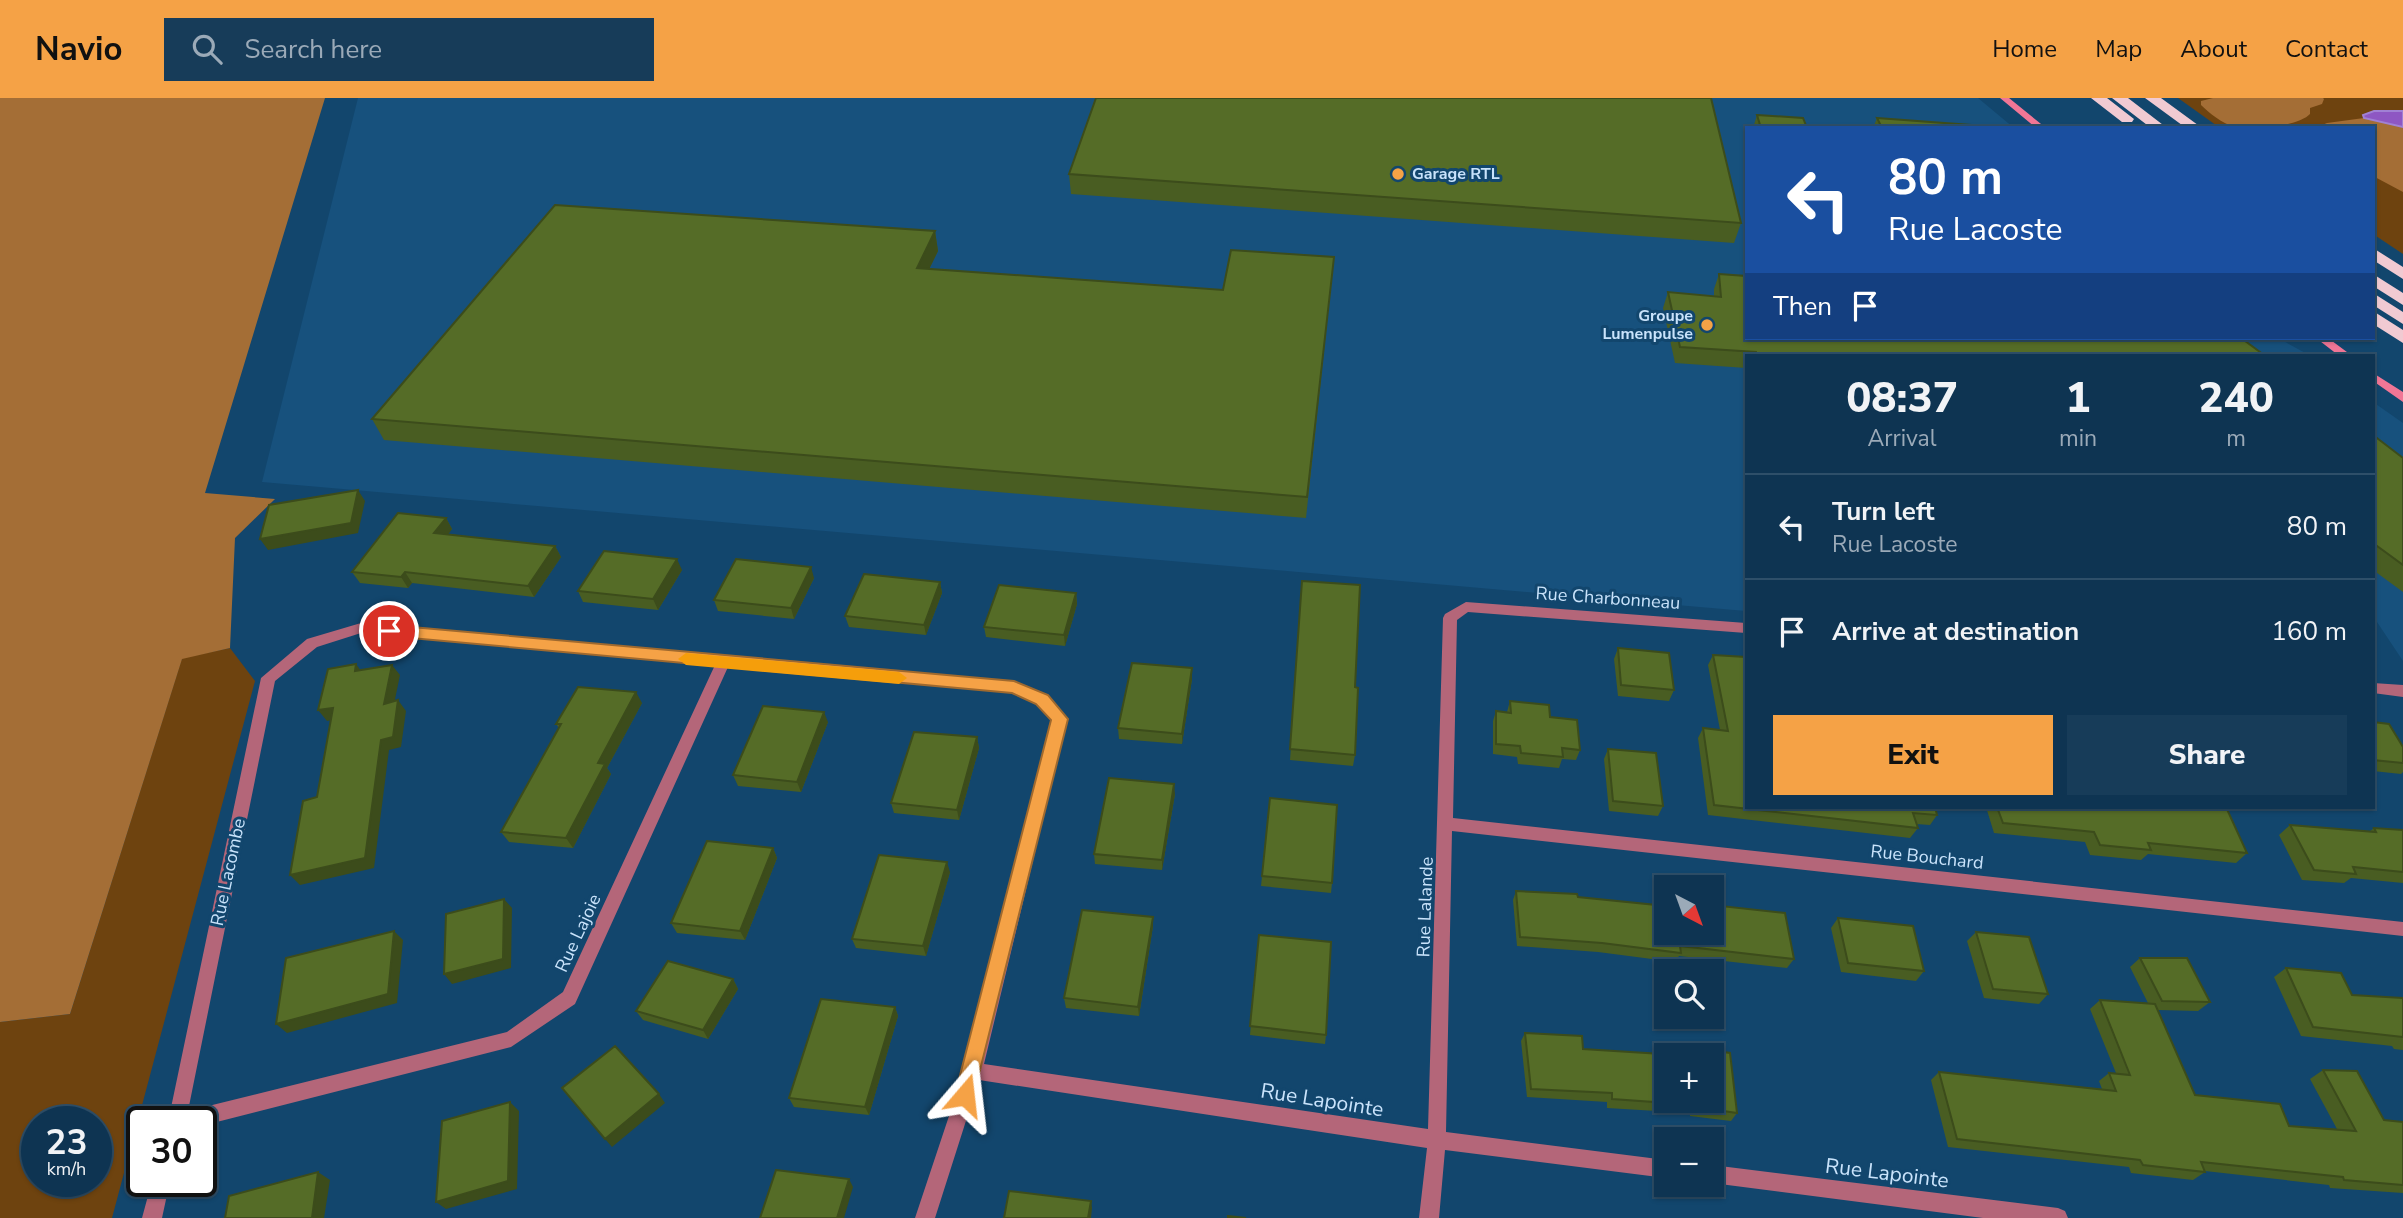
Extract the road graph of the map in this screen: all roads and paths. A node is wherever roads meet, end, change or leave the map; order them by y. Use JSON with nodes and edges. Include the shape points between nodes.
{"nodes":[{"id":1,"x":2004,"y":98,"type":"edge"},
{"id":2,"x":2090,"y":98,"type":"edge"},
{"id":3,"x":2098,"y":98,"type":"edge"},
{"id":4,"x":2119,"y":98,"type":"edge"},
{"id":5,"x":2152,"y":98,"type":"edge"},
{"id":6,"x":2039,"y":126,"type":"edge"},
{"id":7,"x":2125,"y":126,"type":"edge"},
{"id":8,"x":2135,"y":126,"type":"edge"},
{"id":9,"x":2157,"y":126,"type":"edge"},
{"id":10,"x":2192,"y":126,"type":"edge"},
{"id":11,"x":2375,"y":254,"type":"edge"},
{"id":12,"x":2403,"y":274,"type":"edge"},
{"id":13,"x":2375,"y":280,"type":"edge"},
{"id":14,"x":2375,"y":299,"type":"edge"},
{"id":15,"x":2403,"y":300,"type":"edge"},
{"id":16,"x":2375,"y":317,"type":"edge"},
{"id":17,"x":2403,"y":319,"type":"edge"},
{"id":18,"x":2403,"y":338,"type":"edge"},
{"id":19,"x":2324,"y":340,"type":"edge"},
{"id":20,"x":2344,"y":354,"type":"edge"},
{"id":21,"x":2375,"y":377,"type":"edge"},
{"id":22,"x":2403,"y":398,"type":"edge"},
{"id":23,"x":1466,"y":607,"type":"joint"},
{"id":24,"x":1745,"y":628,"type":"edge"},
{"id":25,"x":723,"y":663,"type":"junction"},
{"id":26,"x":2375,"y":688,"type":"edge"},
{"id":27,"x":2403,"y":691,"type":"edge"},
{"id":28,"x":1447,"y":824,"type":"junction"},
{"id":29,"x":2403,"y":929,"type":"edge"},
{"id":30,"x":973,"y":1070,"type":"junction"},
{"id":31,"x":182,"y":1106,"type":"edge"},
{"id":32,"x":217,"y":1112,"type":"edge"},
{"id":33,"x":1437,"y":1140,"type":"junction"},
{"id":34,"x":1654,"y":1167,"type":"edge"},
{"id":35,"x":1724,"y":1176,"type":"edge"},
{"id":36,"x":157,"y":1197,"type":"edge"},
{"id":37,"x":152,"y":1218,"type":"edge"},
{"id":38,"x":925,"y":1218,"type":"edge"},
{"id":39,"x":1429,"y":1218,"type":"edge"},
{"id":40,"x":2057,"y":1218,"type":"edge"}],
"edges":[{"from":1,"to":6,"type":"street"},
{"from":2,"to":7,"type":"highway"},
{"from":3,"to":8,"type":"highway"},
{"from":4,"to":9,"type":"highway"},
{"from":5,"to":10,"type":"highway"},
{"from":11,"to":12,"type":"highway"},
{"from":13,"to":15,"type":"highway"},
{"from":14,"to":17,"type":"highway"},
{"from":16,"to":18,"type":"highway"},
{"from":19,"to":20,"type":"street"},
{"from":21,"to":22,"type":"street"},
{"from":23,"to":24,"type":"street","name":"Rue Charbonneau"},
{"from":23,"to":28,"type":"street","name":"Rue Lalande","via":[[1450,618]]},
{"from":25,"to":30,"type":"street","via":[[1014,687],[1042,699],[1060,719]]},
{"from":25,"to":31,"type":"street","name":"Rue Lacombe","via":[[361,628],[312,643],[268,678]]},
{"from":25,"to":32,"type":"street","name":"Rue Lajoie","via":[[569,998],[511,1039]]},
{"from":26,"to":27,"type":"street"},
{"from":28,"to":29,"type":"street","name":"Rue Bouchard"},
{"from":28,"to":33,"type":"street","name":"Rue Lalande"},
{"from":30,"to":33,"type":"street","name":"Rue Lapointe"},
{"from":30,"to":38,"type":"street"},
{"from":33,"to":34,"type":"street","name":"Rue Lapointe"},
{"from":33,"to":39,"type":"street","name":"Rue Lalande"},
{"from":35,"to":40,"type":"street","name":"Rue Lapointe"},
{"from":36,"to":37,"type":"street"}]}
